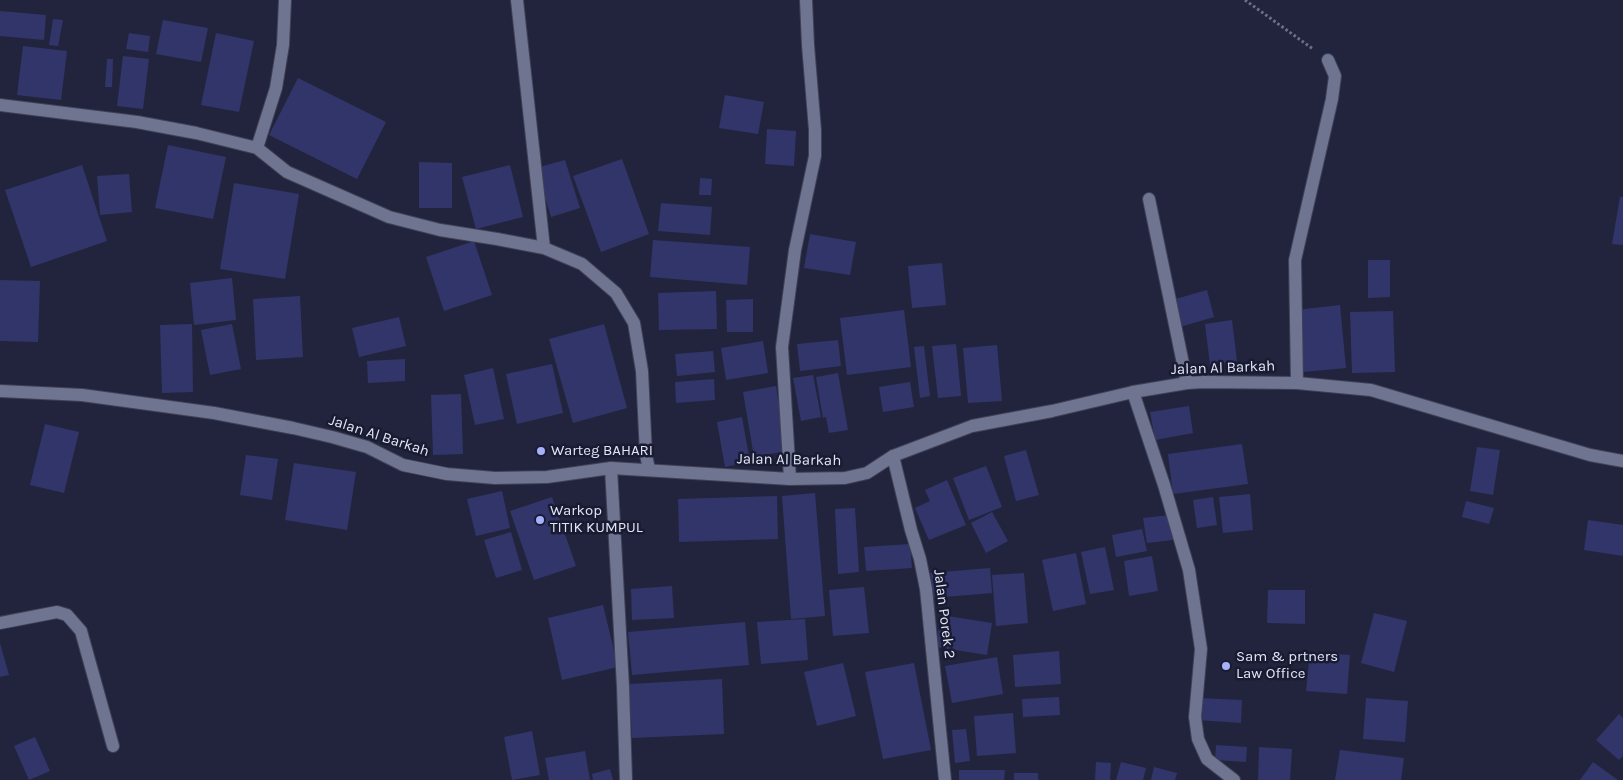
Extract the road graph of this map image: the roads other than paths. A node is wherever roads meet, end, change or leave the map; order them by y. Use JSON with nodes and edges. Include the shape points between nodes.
{"nodes":[{"id":1,"x":286,"y":0,"type":"edge"},
{"id":2,"x":517,"y":0,"type":"edge"},
{"id":3,"x":806,"y":0,"type":"edge"},
{"id":4,"x":1328,"y":60,"type":"road end"},
{"id":5,"x":0,"y":105,"type":"edge"},
{"id":6,"x":256,"y":148,"type":"junction"},
{"id":7,"x":1149,"y":200,"type":"dead end"},
{"id":8,"x":544,"y":248,"type":"junction"},
{"id":9,"x":1188,"y":383,"type":"junction"},
{"id":10,"x":1297,"y":383,"type":"junction"},
{"id":11,"x":0,"y":391,"type":"edge"},
{"id":12,"x":1133,"y":392,"type":"junction"},
{"id":13,"x":893,"y":456,"type":"junction"},
{"id":14,"x":1623,"y":461,"type":"edge"},
{"id":15,"x":611,"y":468,"type":"junction"},
{"id":16,"x":649,"y":469,"type":"junction"},
{"id":17,"x":790,"y":479,"type":"junction"},
{"id":18,"x":0,"y":622,"type":"edge"},
{"id":19,"x":113,"y":746,"type":"dead end"},
{"id":20,"x":626,"y":780,"type":"edge"},
{"id":21,"x":945,"y":780,"type":"edge"},
{"id":22,"x":1234,"y":780,"type":"edge"}],
"edges":[{"from":1,"to":6,"type":"street","via":[[276,88]]},
{"from":2,"to":8,"type":"street"},
{"from":3,"to":17,"type":"street","via":[[815,156],[795,250],[782,347]]},
{"from":4,"to":10,"type":"street","via":[[1336,76],[1294,260]]},
{"from":5,"to":6,"type":"street","via":[[137,122]]},
{"from":6,"to":8,"type":"street","via":[[287,172],[389,217],[440,230]]},
{"from":7,"to":9,"type":"street"},
{"from":8,"to":16,"type":"street","via":[[582,264],[616,293],[634,323],[642,371]]},
{"from":9,"to":10,"type":"street","name":"Jalan Al Barkah"},
{"from":9,"to":12,"type":"street","name":"Jalan Al Barkah"},
{"from":10,"to":14,"type":"street","name":"Jalan Al Barkah","via":[[1371,390],[1590,455]]},
{"from":11,"to":15,"type":"street","name":"Jalan Al Barkah","via":[[82,395],[293,428],[367,447],[403,465],[447,474],[495,478],[547,477]]},
{"from":12,"to":13,"type":"street","name":"Jalan Al Barkah","via":[[972,426]]},
{"from":12,"to":22,"type":"street","via":[[1190,570],[1201,649],[1194,717],[1198,739],[1207,759]]},
{"from":13,"to":17,"type":"street","name":"Jalan Al Barkah","via":[[867,473],[845,478]]},
{"from":13,"to":21,"type":"street","name":"Jalan Porek 2","via":[[926,589]]},
{"from":15,"to":16,"type":"street","name":"Jalan Al Barkah"},
{"from":15,"to":20,"type":"street"},
{"from":16,"to":17,"type":"street","name":"Jalan Al Barkah"},
{"from":18,"to":19,"type":"street","via":[[57,612],[67,615],[81,631]]}]}
